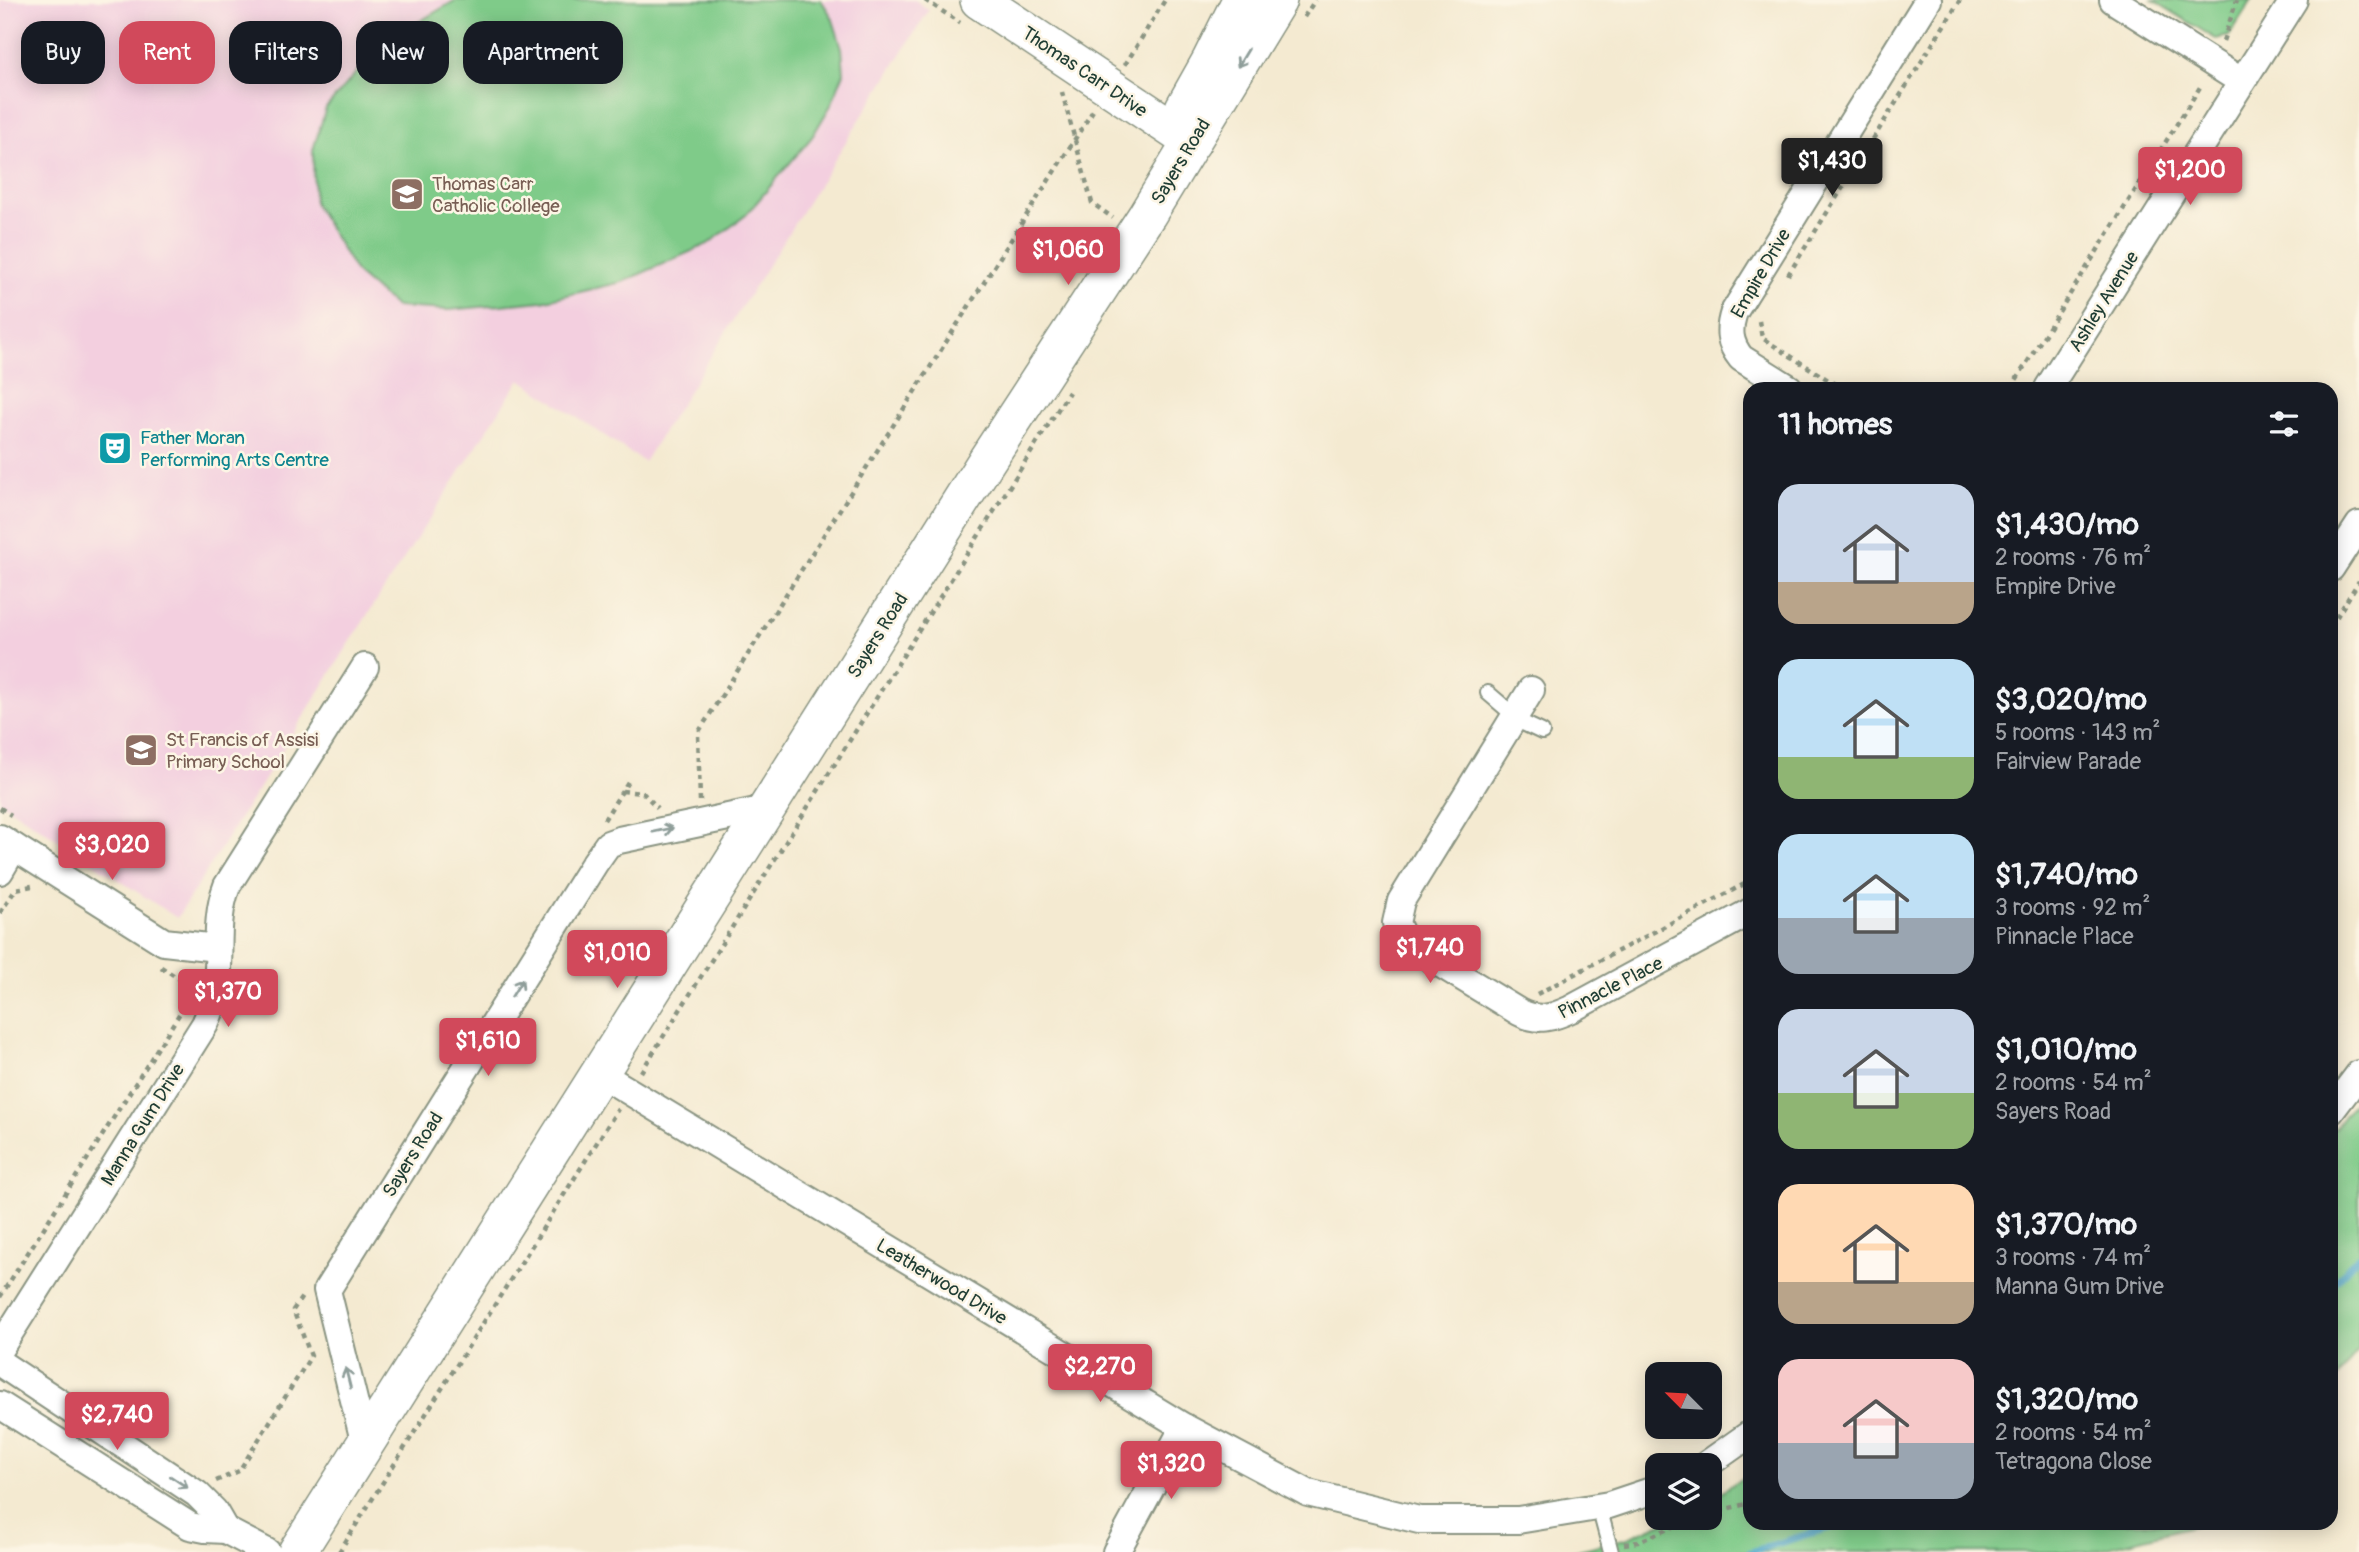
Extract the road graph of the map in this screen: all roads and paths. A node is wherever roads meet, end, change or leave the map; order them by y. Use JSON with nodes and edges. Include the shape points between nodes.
{"nodes":[{"id":1,"x":979,"y":0,"type":"edge"},
{"id":2,"x":1241,"y":0,"type":"edge"},
{"id":3,"x":1315,"y":0,"type":"edge"},
{"id":4,"x":1928,"y":0,"type":"edge"},
{"id":5,"x":1960,"y":0,"type":"edge"},
{"id":6,"x":2113,"y":0,"type":"edge"},
{"id":7,"x":2237,"y":0,"type":"edge"},
{"id":8,"x":2294,"y":0,"type":"edge"},
{"id":9,"x":1289,"y":12,"type":"edge"},
{"id":10,"x":2214,"y":64,"type":"junction"},
{"id":11,"x":2241,"y":81,"type":"junction"},
{"id":12,"x":1062,"y":91,"type":"dead end"},
{"id":13,"x":1182,"y":135,"type":"junction"},
{"id":14,"x":1074,"y":139,"type":"junction"},
{"id":15,"x":1117,"y":221,"type":"junction"},
{"id":16,"x":1787,"y":277,"type":"dead end"},
{"id":17,"x":1765,"y":312,"type":"dead end"},
{"id":18,"x":1779,"y":382,"type":"edge"},
{"id":19,"x":1832,"y":382,"type":"edge"},
{"id":20,"x":2015,"y":382,"type":"edge"},
{"id":21,"x":2052,"y":382,"type":"edge"},
{"id":22,"x":1074,"y":384,"type":"dead end"},
{"id":23,"x":987,"y":460,"type":"junction"},
{"id":24,"x":2359,"y":524,"type":"edge"},
{"id":25,"x":2338,"y":557,"type":"edge"},
{"id":26,"x":2359,"y":582,"type":"edge"},
{"id":27,"x":2338,"y":615,"type":"edge"},
{"id":28,"x":365,"y":667,"type":"dead end"},
{"id":29,"x":1531,"y":690,"type":"dead end"},
{"id":30,"x":1488,"y":693,"type":"dead end"},
{"id":31,"x":1513,"y":715,"type":"junction"},
{"id":32,"x":1542,"y":732,"type":"dead end"},
{"id":33,"x":622,"y":791,"type":"dead end"},
{"id":34,"x":690,"y":803,"type":"dead end"},
{"id":35,"x":669,"y":807,"type":"dead end"},
{"id":36,"x":766,"y":809,"type":"junction"},
{"id":37,"x":7,"y":843,"type":"edge"},
{"id":38,"x":0,"y":871,"type":"edge"},
{"id":39,"x":1743,"y":885,"type":"edge"},
{"id":40,"x":1743,"y":916,"type":"edge"},
{"id":41,"x":217,"y":948,"type":"junction"},
{"id":42,"x":192,"y":987,"type":"dead end"},
{"id":43,"x":1525,"y":987,"type":"dead end"},
{"id":44,"x":2359,"y":1074,"type":"edge"},
{"id":45,"x":614,"y":1082,"type":"junction"},
{"id":46,"x":2338,"y":1102,"type":"edge"},
{"id":47,"x":0,"y":1297,"type":"edge"},
{"id":48,"x":0,"y":1348,"type":"edge"},
{"id":49,"x":0,"y":1363,"type":"edge"},
{"id":50,"x":0,"y":1405,"type":"edge"},
{"id":51,"x":1184,"y":1427,"type":"junction"},
{"id":52,"x":1743,"y":1439,"type":"edge"},
{"id":53,"x":365,"y":1445,"type":"junction"},
{"id":54,"x":1722,"y":1454,"type":"edge"},
{"id":55,"x":1645,"y":1493,"type":"edge"},
{"id":56,"x":1743,"y":1505,"type":"edge"},
{"id":57,"x":1600,"y":1507,"type":"junction"},
{"id":58,"x":1722,"y":1510,"type":"edge"},
{"id":59,"x":225,"y":1530,"type":"junction"},
{"id":60,"x":1665,"y":1530,"type":"edge"},
{"id":61,"x":1610,"y":1549,"type":"edge"},
{"id":62,"x":267,"y":1552,"type":"edge"},
{"id":63,"x":296,"y":1552,"type":"edge"},
{"id":64,"x":339,"y":1552,"type":"edge"},
{"id":65,"x":1116,"y":1552,"type":"edge"}],
"edges":[{"from":1,"to":13,"type":"main road","name":"Thomas Carr Drive"},
{"from":2,"to":13,"type":"main road","name":"Sayers Road"},
{"from":3,"to":9,"type":"path"},
{"from":4,"to":18,"type":"street","name":"Empire Drive","via":[[1734,312],[1729,332],[1737,352]]},
{"from":5,"to":16,"type":"path"},
{"from":6,"to":10,"type":"street"},
{"from":7,"to":10,"type":"path"},
{"from":8,"to":11,"type":"street","name":"Ashley Avenue"},
{"from":9,"to":13,"type":"main road","name":"Sayers Road","one_way":true},
{"from":10,"to":11,"type":"street"},
{"from":10,"to":20,"type":"path"},
{"from":11,"to":21,"type":"street","name":"Ashley Avenue"},
{"from":12,"to":14,"type":"path"},
{"from":13,"to":15,"type":"main road","name":"Sayers Road"},
{"from":13,"to":23,"type":"main road","name":"Sayers Road","via":[[1094,300]]},
{"from":14,"to":15,"type":"path","via":[[1092,203]]},
{"from":14,"to":34,"type":"path","via":[[698,733],[700,801]]},
{"from":15,"to":23,"type":"main road","name":"Sayers Road"},
{"from":17,"to":19,"type":"path","via":[[1758,323],[1762,338]]},
{"from":22,"to":45,"type":"path"},
{"from":23,"to":36,"type":"main road","name":"Sayers Road"},
{"from":24,"to":25,"type":"street"},
{"from":26,"to":27,"type":"path"},
{"from":28,"to":41,"type":"street","name":"Manna Gum Drive","via":[[227,887],[220,905]]},
{"from":29,"to":31,"type":"street","name":"Pinnacle Place"},
{"from":30,"to":31,"type":"lane"},
{"from":31,"to":32,"type":"lane"},
{"from":31,"to":40,"type":"street","name":"Pinnacle Place","via":[[1401,901],[1396,923],[1411,946],[1519,1012],[1548,1018]]},
{"from":33,"to":35,"type":"path","via":[[643,793],[659,809]]},
{"from":36,"to":45,"type":"main road","name":"Sayers Road"},
{"from":53,"to":36,"type":"street","name":"Sayers Road","one_way":true,"via":[[327,1290],[594,864],[608,844],[618,840]]},
{"from":37,"to":38,"type":"street"},
{"from":37,"to":41,"type":"street","via":[[164,942]]},
{"from":39,"to":43,"type":"path","via":[[1537,994]]},
{"from":41,"to":48,"type":"street","name":"Manna Gum Drive","via":[[216,988],[205,1024]]},
{"from":42,"to":47,"type":"path"},
{"from":44,"to":46,"type":"street"},
{"from":45,"to":51,"type":"street","name":"Leatherwood Drive"},
{"from":45,"to":53,"type":"main road","name":"Sayers Road"},
{"from":45,"to":64,"type":"path"},
{"from":49,"to":59,"type":"street","one_way":true,"via":[[197,1494]]},
{"from":50,"to":59,"type":"street","via":[[190,1526]]},
{"from":51,"to":57,"type":"street","name":"Leatherwood Drive","via":[[1308,1493],[1419,1520],[1518,1521]]},
{"from":51,"to":65,"type":"street"},
{"from":52,"to":54,"type":"street"},
{"from":53,"to":63,"type":"main road","name":"Sayers Road"},
{"from":55,"to":57,"type":"street","name":"Leatherwood Drive"},
{"from":56,"to":58,"type":"path"},
{"from":57,"to":61,"type":"lane"},
{"from":59,"to":62,"type":"street"},
{"from":60,"to":61,"type":"path"}]}
